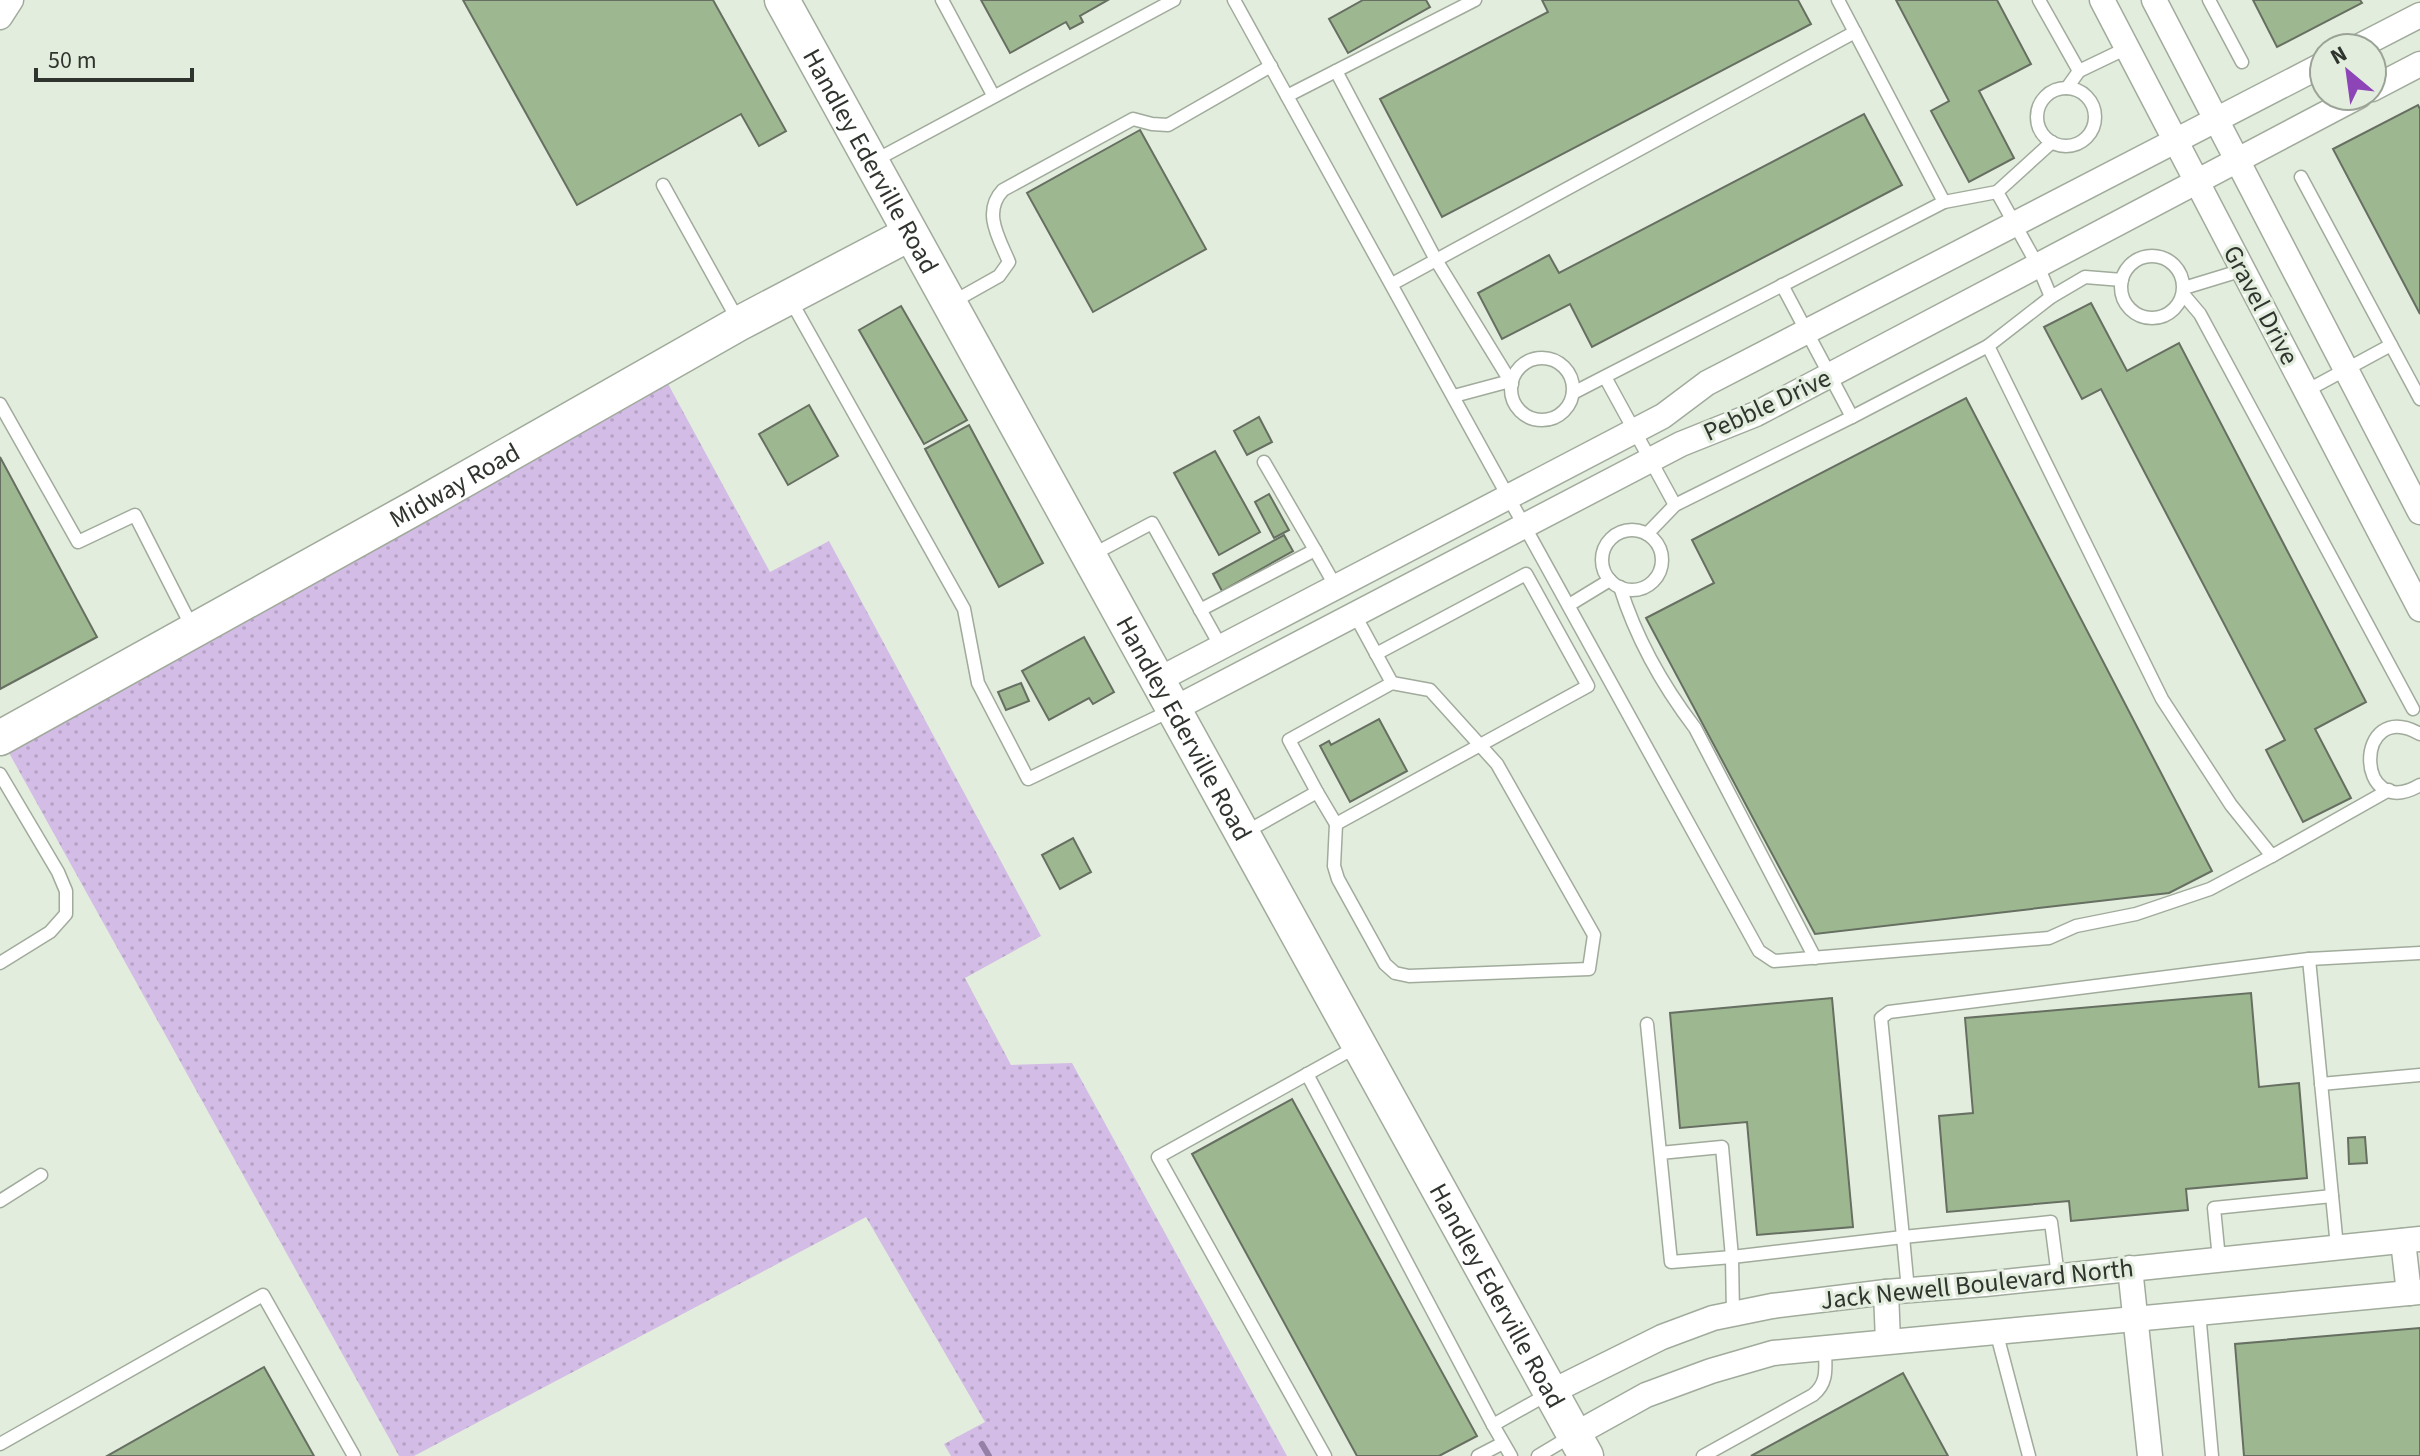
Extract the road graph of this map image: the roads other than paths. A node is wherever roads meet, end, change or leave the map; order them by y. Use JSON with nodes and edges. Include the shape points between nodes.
{"nodes":[{"id":1,"x":11,"y":0,"type":"edge"},
{"id":2,"x":782,"y":0,"type":"edge"},
{"id":3,"x":942,"y":0,"type":"edge"},
{"id":4,"x":1174,"y":0,"type":"edge"},
{"id":5,"x":1234,"y":0,"type":"edge"},
{"id":6,"x":1475,"y":0,"type":"edge"},
{"id":7,"x":1838,"y":0,"type":"edge"},
{"id":8,"x":2039,"y":0,"type":"edge"},
{"id":9,"x":2102,"y":0,"type":"edge"},
{"id":10,"x":2154,"y":0,"type":"edge"},
{"id":11,"x":2209,"y":0,"type":"edge"},
{"id":12,"x":2420,"y":15,"type":"edge"},
{"id":13,"x":0,"y":17,"type":"edge"},
{"id":14,"x":1855,"y":32,"type":"junction"},
{"id":15,"x":2387,"y":32,"type":"edge"},
{"id":16,"x":2127,"y":48,"type":"junction"},
{"id":17,"x":2242,"y":62,"type":"dead end"},
{"id":18,"x":2420,"y":64,"type":"edge"},
{"id":19,"x":1271,"y":66,"type":"junction"},
{"id":20,"x":1336,"y":71,"type":"junction"},
{"id":21,"x":2079,"y":71,"type":"junction"},
{"id":22,"x":2308,"y":72,"type":"edge"},
{"id":23,"x":2388,"y":81,"type":"edge"},
{"id":24,"x":2067,"y":88,"type":"junction"},
{"id":25,"x":993,"y":95,"type":"junction"},
{"id":26,"x":1287,"y":96,"type":"junction"},
{"id":27,"x":2328,"y":112,"type":"edge"},
{"id":28,"x":2216,"y":120,"type":"junction"},
{"id":29,"x":2176,"y":141,"type":"junction"},
{"id":30,"x":2052,"y":142,"type":"junction"},
{"id":31,"x":2237,"y":160,"type":"junction"},
{"id":32,"x":870,"y":163,"type":"junction"},
{"id":33,"x":2301,"y":177,"type":"dead end"},
{"id":34,"x":2197,"y":181,"type":"junction"},
{"id":35,"x":663,"y":185,"type":"dead end"},
{"id":36,"x":1997,"y":192,"type":"junction"},
{"id":37,"x":1944,"y":202,"type":"junction"},
{"id":38,"x":2014,"y":225,"type":"junction"},
{"id":39,"x":909,"y":234,"type":"junction"},
{"id":40,"x":1436,"y":260,"type":"junction"},
{"id":41,"x":2038,"y":266,"type":"junction"},
{"id":42,"x":2243,"y":270,"type":"junction"},
{"id":43,"x":2122,"y":280,"type":"junction"},
{"id":44,"x":1392,"y":284,"type":"junction"},
{"id":45,"x":1782,"y":285,"type":"junction"},
{"id":46,"x":2183,"y":291,"type":"junction"},
{"id":47,"x":789,"y":297,"type":"junction"},
{"id":48,"x":2051,"y":297,"type":"junction"},
{"id":49,"x":948,"y":305,"type":"junction"},
{"id":50,"x":740,"y":323,"type":"junction"},
{"id":51,"x":1807,"y":331,"type":"junction"},
{"id":52,"x":2391,"y":345,"type":"junction"},
{"id":53,"x":1988,"y":346,"type":"junction"},
{"id":54,"x":2346,"y":369,"type":"junction"},
{"id":55,"x":1830,"y":375,"type":"junction"},
{"id":56,"x":1605,"y":377,"type":"junction"},
{"id":57,"x":1511,"y":382,"type":"junction"},
{"id":58,"x":2306,"y":391,"type":"junction"},
{"id":59,"x":1573,"y":393,"type":"junction"},
{"id":60,"x":1454,"y":396,"type":"junction"},
{"id":61,"x":2420,"y":399,"type":"edge"},
{"id":62,"x":0,"y":404,"type":"edge"},
{"id":63,"x":1852,"y":417,"type":"junction"},
{"id":64,"x":1635,"y":431,"type":"junction"},
{"id":65,"x":1651,"y":460,"type":"junction"},
{"id":66,"x":1264,"y":462,"type":"dead end"},
{"id":67,"x":1510,"y":496,"type":"junction"},
{"id":68,"x":1675,"y":505,"type":"junction"},
{"id":69,"x":2420,"y":512,"type":"edge"},
{"id":70,"x":1525,"y":526,"type":"junction"},
{"id":71,"x":1647,"y":534,"type":"junction"},
{"id":72,"x":1315,"y":550,"type":"junction"},
{"id":73,"x":1088,"y":557,"type":"junction"},
{"id":74,"x":1374,"y":567,"type":"junction"},
{"id":75,"x":1615,"y":584,"type":"junction"},
{"id":76,"x":1336,"y":587,"type":"junction"},
{"id":77,"x":1391,"y":596,"type":"junction"},
{"id":78,"x":1569,"y":605,"type":"junction"},
{"id":79,"x":2420,"y":609,"type":"edge"},
{"id":80,"x":1200,"y":610,"type":"junction"},
{"id":81,"x":1355,"y":615,"type":"junction"},
{"id":82,"x":1273,"y":620,"type":"junction"},
{"id":83,"x":194,"y":630,"type":"junction"},
{"id":84,"x":1221,"y":647,"type":"junction"},
{"id":85,"x":1289,"y":650,"type":"junction"},
{"id":86,"x":1376,"y":654,"type":"junction"},
{"id":87,"x":1392,"y":683,"type":"junction"},
{"id":88,"x":1164,"y":696,"type":"junction"},
{"id":89,"x":2416,"y":708,"type":"edge"},
{"id":90,"x":2414,"y":731,"type":"edge"},
{"id":91,"x":0,"y":738,"type":"edge"},
{"id":92,"x":1481,"y":745,"type":"junction"},
{"id":93,"x":0,"y":774,"type":"edge"},
{"id":94,"x":2420,"y":785,"type":"edge"},
{"id":95,"x":2389,"y":790,"type":"junction"},
{"id":96,"x":1317,"y":792,"type":"junction"},
{"id":97,"x":1336,"y":824,"type":"junction"},
{"id":98,"x":1241,"y":834,"type":"junction"},
{"id":99,"x":2272,"y":856,"type":"junction"},
{"id":100,"x":2420,"y":953,"type":"edge"},
{"id":101,"x":1815,"y":958,"type":"junction"},
{"id":102,"x":2309,"y":959,"type":"junction"},
{"id":103,"x":0,"y":963,"type":"edge"},
{"id":104,"x":1647,"y":1024,"type":"dead end"},
{"id":105,"x":1358,"y":1045,"type":"junction"},
{"id":106,"x":1307,"y":1074,"type":"junction"},
{"id":107,"x":2420,"y":1075,"type":"edge"},
{"id":108,"x":2321,"y":1084,"type":"junction"},
{"id":109,"x":1660,"y":1153,"type":"junction"},
{"id":110,"x":41,"y":1175,"type":"dead end"},
{"id":111,"x":2332,"y":1196,"type":"junction"},
{"id":112,"x":0,"y":1201,"type":"edge"},
{"id":113,"x":1903,"y":1237,"type":"junction"},
{"id":114,"x":2412,"y":1240,"type":"edge"},
{"id":115,"x":2337,"y":1247,"type":"junction"},
{"id":116,"x":1732,"y":1257,"type":"junction"},
{"id":117,"x":2219,"y":1259,"type":"junction"},
{"id":118,"x":2130,"y":1268,"type":"junction"},
{"id":119,"x":2058,"y":1276,"type":"junction"},
{"id":120,"x":1897,"y":1291,"type":"junction"},
{"id":121,"x":2414,"y":1293,"type":"edge"},
{"id":122,"x":2199,"y":1312,"type":"junction"},
{"id":123,"x":1733,"y":1314,"type":"junction"},
{"id":124,"x":2136,"y":1317,"type":"junction"},
{"id":125,"x":1996,"y":1331,"type":"junction"},
{"id":126,"x":1888,"y":1341,"type":"junction"},
{"id":127,"x":1825,"y":1348,"type":"junction"},
{"id":128,"x":1551,"y":1392,"type":"junction"},
{"id":129,"x":1493,"y":1425,"type":"junction"},
{"id":130,"x":1503,"y":1443,"type":"junction"},
{"id":131,"x":0,"y":1444,"type":"edge"},
{"id":132,"x":1580,"y":1445,"type":"edge"},
{"id":133,"x":354,"y":1456,"type":"edge"},
{"id":134,"x":1325,"y":1456,"type":"edge"},
{"id":135,"x":1478,"y":1456,"type":"edge"},
{"id":136,"x":1511,"y":1456,"type":"edge"},
{"id":137,"x":1538,"y":1456,"type":"edge"},
{"id":138,"x":1703,"y":1456,"type":"edge"},
{"id":139,"x":2029,"y":1456,"type":"edge"},
{"id":140,"x":2150,"y":1456,"type":"edge"},
{"id":141,"x":2212,"y":1456,"type":"edge"}],
"edges":[{"from":1,"to":13,"type":"street"},
{"from":2,"to":32,"type":"main road","name":"Handley Ederville Road"},
{"from":3,"to":25,"type":"lane"},
{"from":4,"to":25,"type":"lane"},
{"from":5,"to":19,"type":"lane"},
{"from":6,"to":20,"type":"lane"},
{"from":7,"to":14,"type":"lane"},
{"from":8,"to":21,"type":"lane"},
{"from":9,"to":16,"type":"street","name":"Gravel Drive"},
{"from":10,"to":28,"type":"street","name":"Gravel Drive"},
{"from":11,"to":17,"type":"lane"},
{"from":12,"to":15,"type":"street"},
{"from":14,"to":37,"type":"lane"},
{"from":14,"to":40,"type":"lane"},
{"from":16,"to":21,"type":"lane"},
{"from":16,"to":29,"type":"street","name":"Gravel Drive"},
{"from":18,"to":23,"type":"street"},
{"from":19,"to":26,"type":"lane"},
{"from":19,"to":49,"type":"lane","via":[[1168,125],[1133,119],[1003,190],[994,199],[991,218],[1009,262],[999,276]]},
{"from":20,"to":26,"type":"lane"},
{"from":20,"to":40,"type":"lane"},
{"from":21,"to":24,"type":"lane"},
{"from":22,"to":28,"type":"street","name":"Pebble Drive"},
{"from":24,"to":30,"type":"lane","via":[[2048,94],[2037,111],[2039,129]]},
{"from":24,"to":30,"type":"lane","via":[[2085,95],[2095,122],[2078,143]]},
{"from":25,"to":32,"type":"lane"},
{"from":26,"to":44,"type":"lane"},
{"from":27,"to":31,"type":"street","name":"Pebble Drive"},
{"from":28,"to":29,"type":"street","name":"Pebble Drive"},
{"from":28,"to":31,"type":"street","name":"Gravel Drive"},
{"from":29,"to":34,"type":"street","name":"Gravel Drive"},
{"from":29,"to":38,"type":"street","name":"Pebble Drive"},
{"from":30,"to":36,"type":"lane"},
{"from":31,"to":34,"type":"street","name":"Pebble Drive"},
{"from":31,"to":54,"type":"street","name":"Gravel Drive"},
{"from":32,"to":39,"type":"main road","name":"Handley Ederville Road"},
{"from":33,"to":52,"type":"lane"},
{"from":34,"to":41,"type":"street","name":"Pebble Drive"},
{"from":34,"to":42,"type":"street","name":"Gravel Drive"},
{"from":35,"to":50,"type":"lane"},
{"from":36,"to":37,"type":"lane"},
{"from":36,"to":38,"type":"lane"},
{"from":37,"to":45,"type":"lane"},
{"from":38,"to":41,"type":"lane"},
{"from":38,"to":51,"type":"street","name":"Pebble Drive"},
{"from":39,"to":47,"type":"main road","name":"Midway Road"},
{"from":39,"to":49,"type":"main road","name":"Handley Ederville Road"},
{"from":40,"to":44,"type":"lane"},
{"from":40,"to":57,"type":"lane"},
{"from":41,"to":48,"type":"lane"},
{"from":41,"to":55,"type":"street","name":"Pebble Drive"},
{"from":42,"to":46,"type":"lane"},
{"from":42,"to":58,"type":"street","name":"Gravel Drive"},
{"from":43,"to":46,"type":"lane","via":[[2138,259],[2159,256],[2177,268]]},
{"from":43,"to":46,"type":"lane","via":[[2126,303],[2141,316],[2170,313]]},
{"from":43,"to":48,"type":"lane","via":[[2085,277]]},
{"from":44,"to":60,"type":"lane"},
{"from":45,"to":51,"type":"lane"},
{"from":45,"to":56,"type":"lane"},
{"from":46,"to":89,"type":"lane"},
{"from":47,"to":50,"type":"main road","name":"Midway Road"},
{"from":47,"to":88,"type":"lane","via":[[964,609],[978,683],[1028,779]]},
{"from":48,"to":53,"type":"lane"},
{"from":49,"to":73,"type":"main road","name":"Handley Ederville Road"},
{"from":50,"to":83,"type":"main road","name":"Midway Road"},
{"from":51,"to":55,"type":"lane"},
{"from":51,"to":64,"type":"street","name":"Pebble Drive","via":[[1707,383]]},
{"from":52,"to":54,"type":"lane"},
{"from":52,"to":61,"type":"lane"},
{"from":53,"to":63,"type":"lane"},
{"from":53,"to":99,"type":"lane","via":[[2162,699],[2231,805]]},
{"from":54,"to":58,"type":"lane"},
{"from":54,"to":69,"type":"street","name":"Gravel Drive"},
{"from":55,"to":63,"type":"lane"},
{"from":55,"to":65,"type":"street","name":"Pebble Drive"},
{"from":56,"to":59,"type":"lane"},
{"from":56,"to":64,"type":"lane"},
{"from":57,"to":59,"type":"lane","via":[[1528,361],[1547,358],[1564,367]]},
{"from":57,"to":59,"type":"lane","via":[[1514,403],[1537,419],[1564,411]]},
{"from":57,"to":60,"type":"lane"},
{"from":58,"to":79,"type":"street","name":"Gravel Drive"},
{"from":60,"to":67,"type":"lane"},
{"from":62,"to":83,"type":"lane","via":[[78,542],[135,515]]},
{"from":63,"to":68,"type":"lane"},
{"from":64,"to":65,"type":"lane"},
{"from":64,"to":67,"type":"street","name":"Pebble Drive"},
{"from":65,"to":68,"type":"lane"},
{"from":65,"to":70,"type":"street","name":"Pebble Drive"},
{"from":66,"to":72,"type":"lane"},
{"from":67,"to":70,"type":"lane"},
{"from":67,"to":74,"type":"street","name":"Pebble Drive"},
{"from":68,"to":71,"type":"lane"},
{"from":70,"to":77,"type":"street","name":"Pebble Drive"},
{"from":70,"to":78,"type":"lane"},
{"from":71,"to":75,"type":"lane","via":[[1629,530],[1612,538],[1602,564]]},
{"from":71,"to":75,"type":"lane","via":[[1659,547],[1658,574],[1644,587]]},
{"from":72,"to":76,"type":"lane"},
{"from":72,"to":80,"type":"lane"},
{"from":73,"to":80,"type":"lane","via":[[1152,523]]},
{"from":73,"to":88,"type":"main road","name":"Handley Ederville Road"},
{"from":74,"to":76,"type":"street","name":"Pebble Drive"},
{"from":74,"to":77,"type":"street"},
{"from":75,"to":78,"type":"lane"},
{"from":75,"to":101,"type":"lane"},
{"from":76,"to":82,"type":"street","name":"Pebble Drive"},
{"from":77,"to":81,"type":"street","name":"Pebble Drive"},
{"from":78,"to":101,"type":"lane","via":[[1759,951],[1774,961]]},
{"from":80,"to":84,"type":"lane"},
{"from":81,"to":85,"type":"street","name":"Pebble Drive"},
{"from":81,"to":86,"type":"lane"},
{"from":82,"to":84,"type":"street","name":"Pebble Drive"},
{"from":82,"to":85,"type":"street"},
{"from":83,"to":91,"type":"main road","name":"Midway Road"},
{"from":84,"to":88,"type":"street","name":"Pebble Drive"},
{"from":85,"to":88,"type":"street","name":"Pebble Drive"},
{"from":86,"to":87,"type":"lane"},
{"from":86,"to":92,"type":"lane","via":[[1526,574],[1588,686]]},
{"from":87,"to":92,"type":"lane","via":[[1430,690]]},
{"from":87,"to":96,"type":"lane","via":[[1289,740]]},
{"from":88,"to":98,"type":"main road","name":"Handley Ederville Road"},
{"from":89,"to":90,"type":"lane"},
{"from":90,"to":95,"type":"lane","via":[[2387,730],[2372,745],[2372,776]]},
{"from":92,"to":97,"type":"lane"},
{"from":92,"to":97,"type":"lane","via":[[1497,764],[1594,935],[1589,969],[1395,973],[1338,879]]},
{"from":93,"to":103,"type":"lane","via":[[58,872],[66,891],[66,914],[50,932]]},
{"from":94,"to":95,"type":"lane","via":[[2409,791]]},
{"from":95,"to":99,"type":"lane"},
{"from":96,"to":97,"type":"lane"},
{"from":96,"to":98,"type":"lane"},
{"from":98,"to":105,"type":"main road","name":"Handley Ederville Road"},
{"from":99,"to":101,"type":"lane","via":[[2210,889],[2049,938]]},
{"from":100,"to":102,"type":"lane"},
{"from":102,"to":108,"type":"lane"},
{"from":102,"to":113,"type":"lane","via":[[1889,1012],[1881,1018]]},
{"from":104,"to":109,"type":"lane"},
{"from":105,"to":106,"type":"lane"},
{"from":105,"to":128,"type":"main road","name":"Handley Ederville Road"},
{"from":106,"to":129,"type":"lane"},
{"from":106,"to":134,"type":"lane","via":[[1158,1157]]},
{"from":107,"to":108,"type":"lane"},
{"from":108,"to":111,"type":"lane"},
{"from":109,"to":116,"type":"lane","via":[[1671,1262]]},
{"from":109,"to":116,"type":"lane","via":[[1722,1147]]},
{"from":110,"to":112,"type":"lane"},
{"from":111,"to":115,"type":"lane"},
{"from":111,"to":117,"type":"lane","via":[[2214,1208]]},
{"from":113,"to":116,"type":"lane"},
{"from":113,"to":119,"type":"lane","via":[[2051,1222]]},
{"from":113,"to":120,"type":"lane"},
{"from":114,"to":115,"type":"street","name":"Jack Newell Boulevard North"},
{"from":114,"to":121,"type":"street"},
{"from":115,"to":117,"type":"street","name":"Jack Newell Boulevard North"},
{"from":116,"to":123,"type":"lane"},
{"from":117,"to":118,"type":"street","name":"Jack Newell Boulevard North"},
{"from":118,"to":119,"type":"street","name":"Jack Newell Boulevard North"},
{"from":118,"to":124,"type":"street"},
{"from":119,"to":120,"type":"street","name":"Jack Newell Boulevard North"},
{"from":120,"to":123,"type":"street","name":"Jack Newell Boulevard North"},
{"from":120,"to":126,"type":"street"},
{"from":121,"to":122,"type":"street","name":"Jack Newell Boulevard North"},
{"from":122,"to":124,"type":"street","name":"Jack Newell Boulevard North"},
{"from":122,"to":141,"type":"lane"},
{"from":123,"to":128,"type":"street","name":"Jack Newell Boulevard North","via":[[1662,1337]]},
{"from":124,"to":125,"type":"street","name":"Jack Newell Boulevard North"},
{"from":124,"to":140,"type":"street"},
{"from":125,"to":126,"type":"street","name":"Jack Newell Boulevard North"},
{"from":125,"to":139,"type":"lane"},
{"from":126,"to":127,"type":"street","name":"Jack Newell Boulevard North"},
{"from":127,"to":132,"type":"street","name":"Jack Newell Boulevard North","via":[[1773,1353],[1646,1395]]},
{"from":127,"to":138,"type":"lane","via":[[1826,1377],[1813,1395]]},
{"from":128,"to":129,"type":"lane"},
{"from":128,"to":132,"type":"main road","name":"Handley Ederville Road"},
{"from":129,"to":130,"type":"lane"},
{"from":130,"to":135,"type":"lane"},
{"from":130,"to":136,"type":"lane"},
{"from":131,"to":133,"type":"lane","via":[[263,1295]]},
{"from":132,"to":137,"type":"lane"}]}
